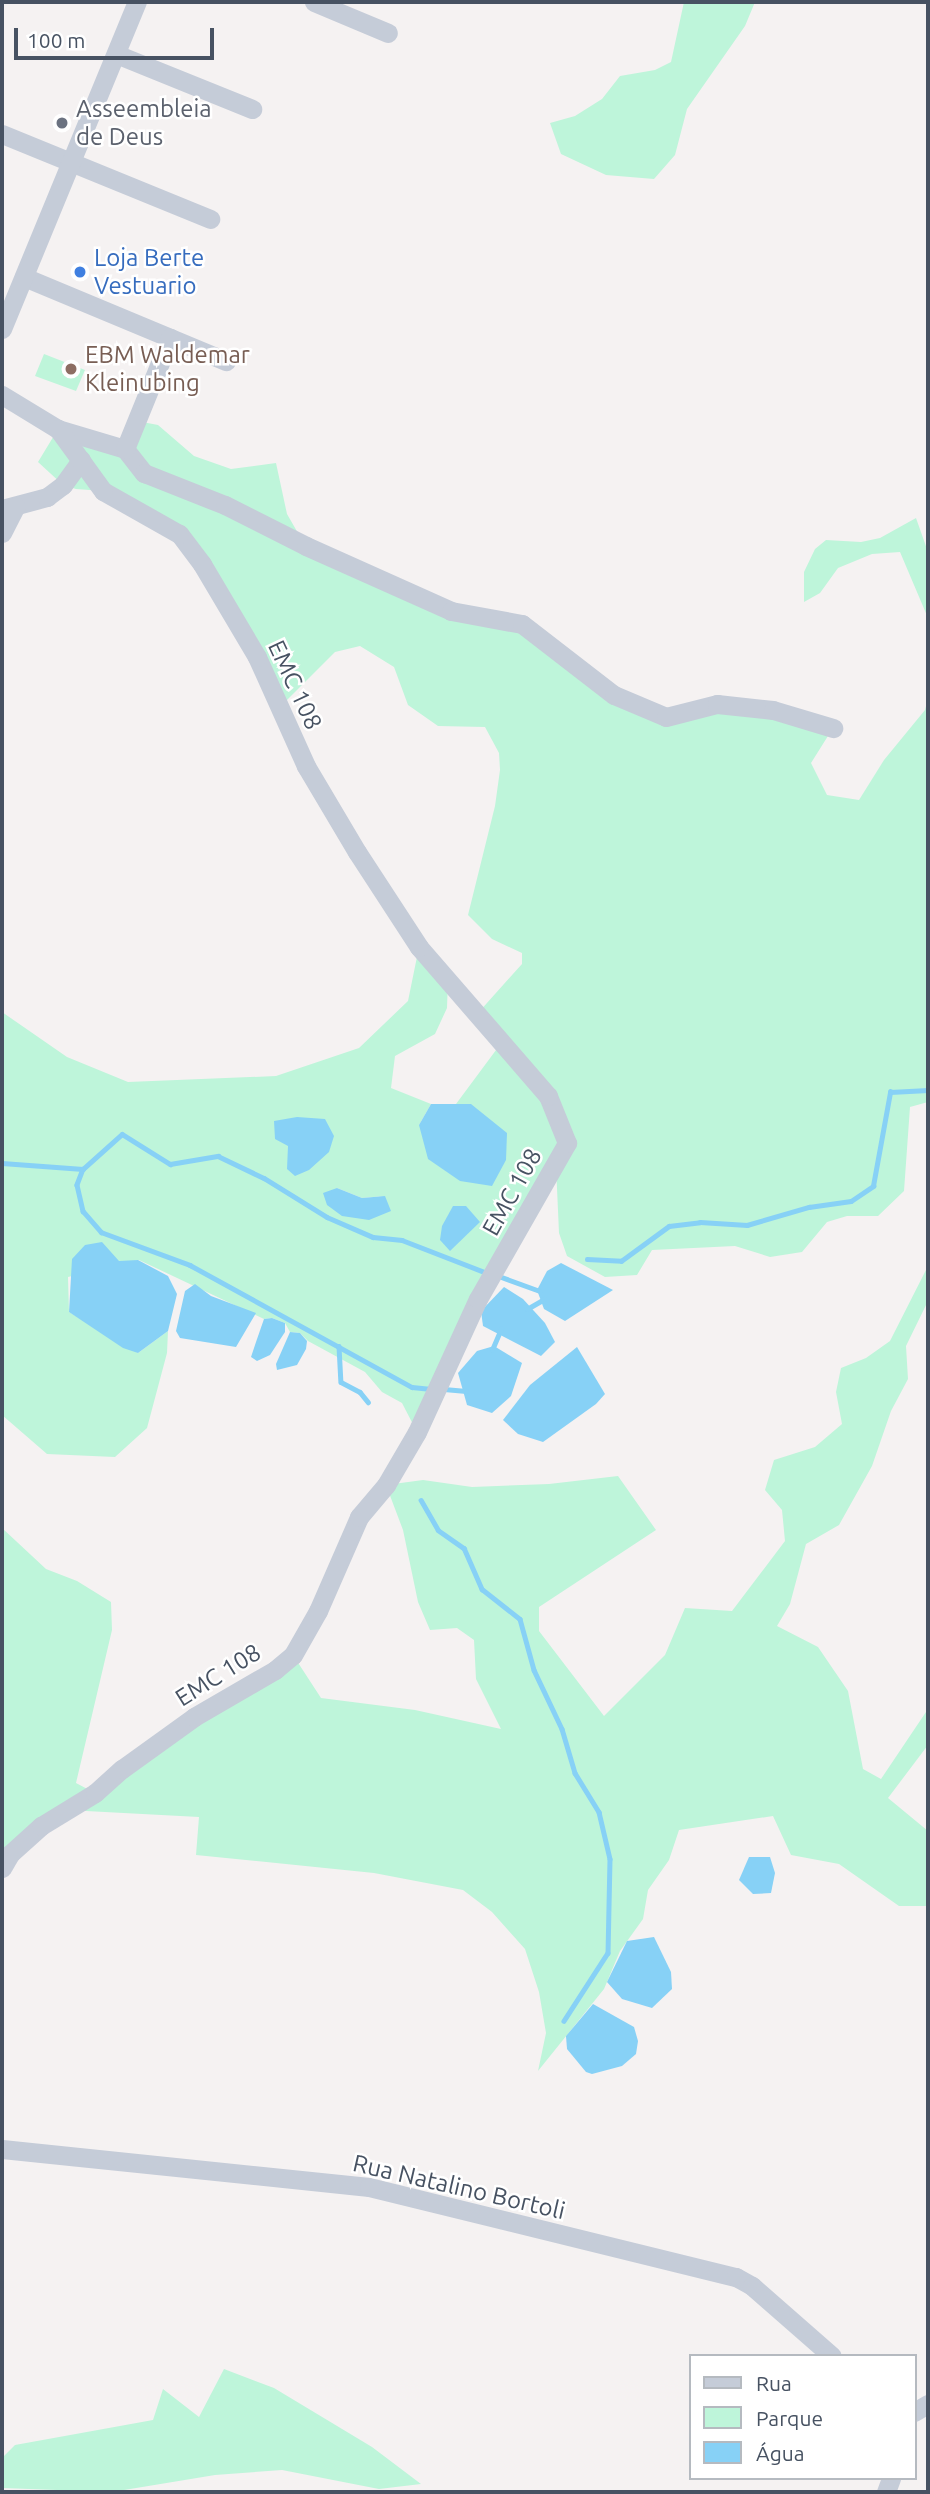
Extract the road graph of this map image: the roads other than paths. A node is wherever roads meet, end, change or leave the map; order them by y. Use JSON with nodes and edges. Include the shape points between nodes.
{"nodes":[{"id":1,"x":137,"y":2,"type":"edge"},
{"id":2,"x":314,"y":2,"type":"edge"},
{"id":3,"x":388,"y":33,"type":"dead end"},
{"id":4,"x":116,"y":54,"type":"junction"},
{"id":5,"x":252,"y":109,"type":"dead end"},
{"id":6,"x":2,"y":134,"type":"edge"},
{"id":7,"x":72,"y":161,"type":"junction"},
{"id":8,"x":210,"y":219,"type":"dead end"},
{"id":9,"x":24,"y":277,"type":"junction"},
{"id":10,"x":2,"y":329,"type":"edge"},
{"id":11,"x":170,"y":338,"type":"junction"},
{"id":12,"x":226,"y":361,"type":"dead end"},
{"id":13,"x":2,"y":395,"type":"edge"},
{"id":14,"x":58,"y":429,"type":"junction"},
{"id":15,"x":125,"y":449,"type":"junction"},
{"id":16,"x":81,"y":460,"type":"junction"},
{"id":17,"x":9,"y":508,"type":"edge"},
{"id":18,"x":2,"y":533,"type":"edge"},
{"id":19,"x":833,"y":728,"type":"dead end"},
{"id":20,"x":2,"y":1868,"type":"edge"},
{"id":21,"x":2,"y":2149,"type":"edge"},
{"id":22,"x":830,"y":2354,"type":"edge"}],
"edges":[{"from":1,"to":4,"type":"street"},
{"from":2,"to":3,"type":"street"},
{"from":4,"to":5,"type":"street"},
{"from":4,"to":7,"type":"street"},
{"from":6,"to":7,"type":"street"},
{"from":7,"to":8,"type":"street"},
{"from":7,"to":9,"type":"street"},
{"from":9,"to":10,"type":"street"},
{"from":9,"to":11,"type":"street"},
{"from":11,"to":12,"type":"street"},
{"from":11,"to":15,"type":"street"},
{"from":13,"to":14,"type":"street"},
{"from":14,"to":15,"type":"street"},
{"from":14,"to":16,"type":"street","name":"EMC 108"},
{"from":15,"to":19,"type":"street","via":[[144,473],[225,505],[306,547],[451,611],[522,624],[614,695],[666,717],[717,704],[772,710]]},
{"from":16,"to":17,"type":"street","via":[[63,485],[47,496]]},
{"from":16,"to":20,"type":"street","name":"EMC 108","via":[[103,491],[179,534],[202,564],[257,657],[306,766],[357,852],[419,947],[548,1096],[567,1143],[478,1299],[417,1432],[386,1485],[359,1517],[318,1611],[293,1654],[275,1670],[194,1717],[95,1793],[41,1826],[10,1854]]},
{"from":17,"to":18,"type":"street"},
{"from":21,"to":22,"type":"street","name":"Rua Natalino Bortoli","via":[[369,2186],[736,2277]]}]}
